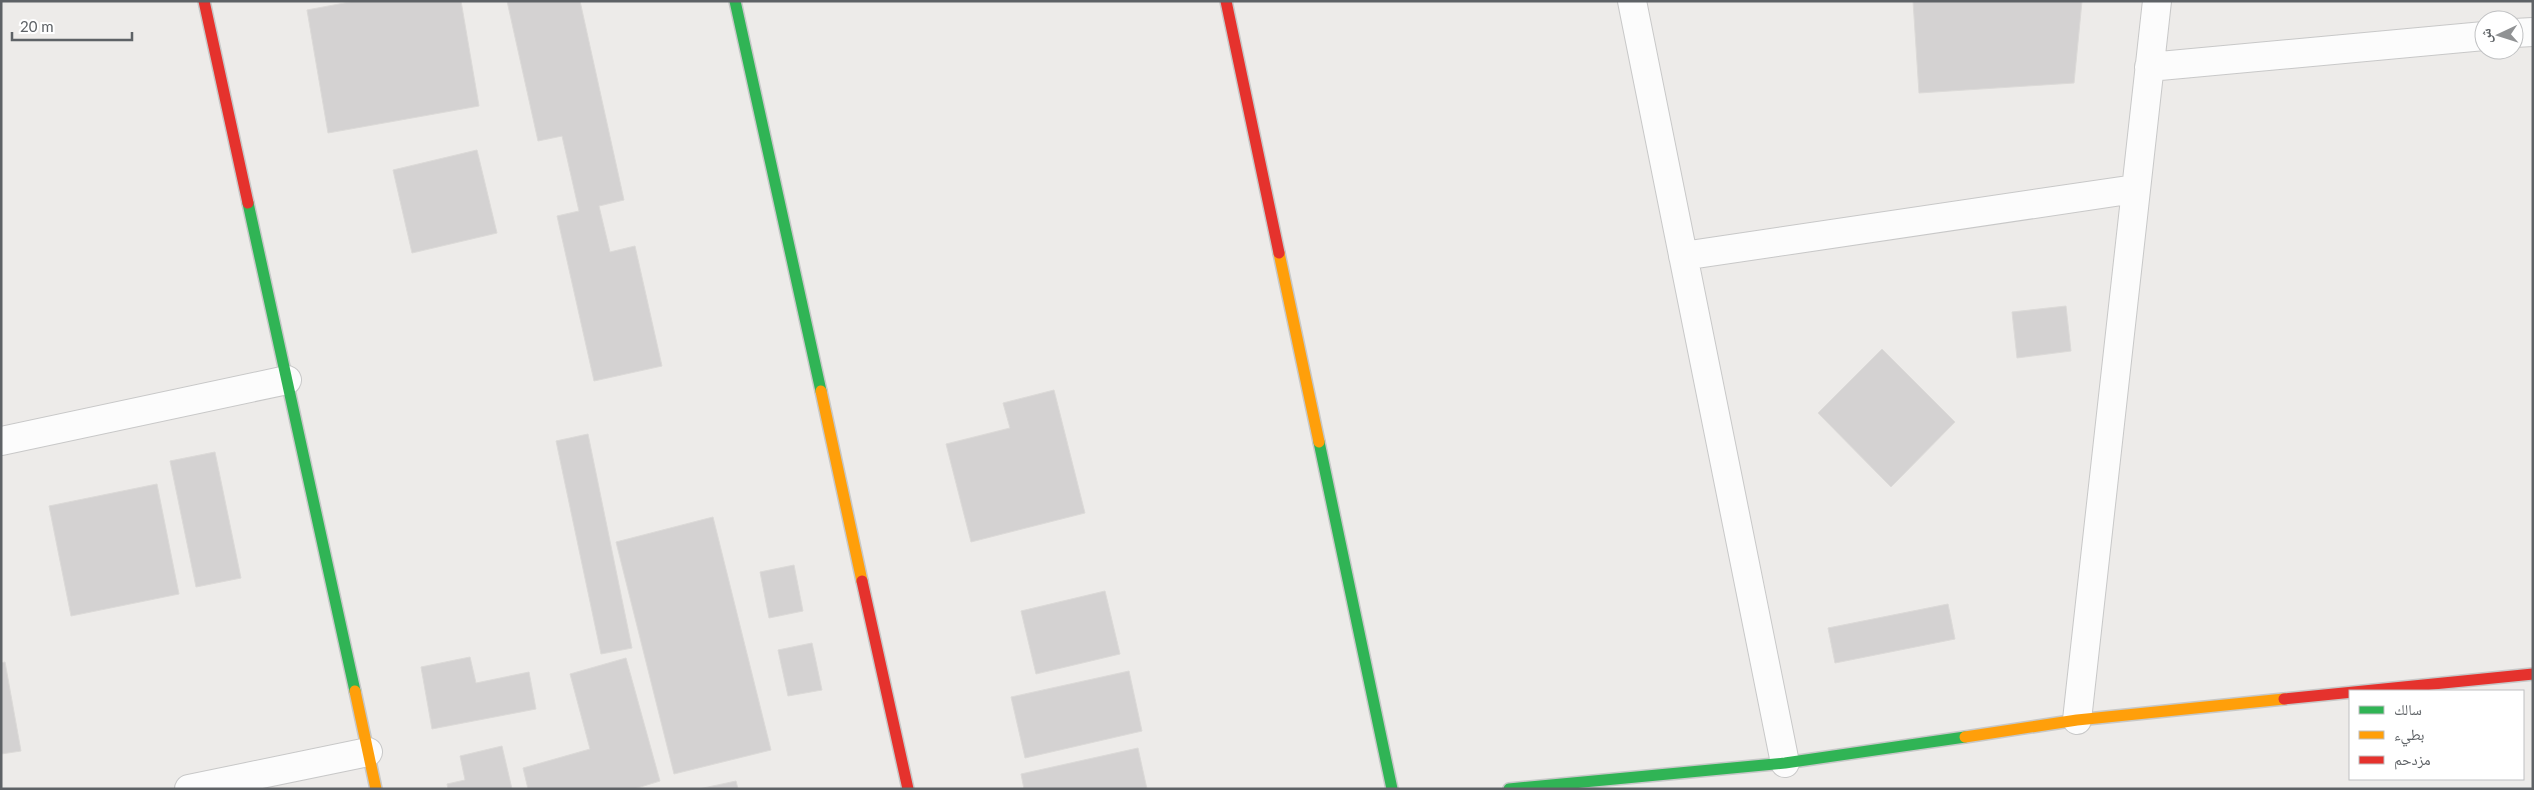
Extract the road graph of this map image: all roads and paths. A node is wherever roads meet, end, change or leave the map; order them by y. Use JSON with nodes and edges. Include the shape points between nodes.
{"nodes":[{"id":1,"x":204,"y":1,"type":"edge"},
{"id":2,"x":735,"y":1,"type":"edge"},
{"id":3,"x":1226,"y":1,"type":"edge"},
{"id":4,"x":1632,"y":1,"type":"edge"},
{"id":5,"x":2157,"y":1,"type":"edge"},
{"id":6,"x":2474,"y":37,"type":"edge"},
{"id":7,"x":2149,"y":67,"type":"junction"},
{"id":8,"x":2135,"y":189,"type":"junction"},
{"id":9,"x":1683,"y":256,"type":"junction"},
{"id":10,"x":287,"y":380,"type":"junction"},
{"id":11,"x":1,"y":441,"type":"edge"},
{"id":12,"x":2533,"y":674,"type":"edge"},
{"id":13,"x":2374,"y":690,"type":"edge"},
{"id":14,"x":2349,"y":693,"type":"edge"},
{"id":15,"x":2077,"y":720,"type":"junction"},
{"id":16,"x":368,"y":752,"type":"junction"},
{"id":17,"x":1785,"y":763,"type":"junction"},
{"id":18,"x":189,"y":789,"type":"edge"},
{"id":19,"x":376,"y":789,"type":"edge"},
{"id":20,"x":908,"y":789,"type":"edge"},
{"id":21,"x":1392,"y":789,"type":"edge"},
{"id":22,"x":1509,"y":789,"type":"edge"}],
"edges":[{"from":1,"to":10,"type":"street"},
{"from":2,"to":20,"type":"street"},
{"from":3,"to":21,"type":"street"},
{"from":4,"to":9,"type":"street"},
{"from":5,"to":7,"type":"street"},
{"from":6,"to":7,"type":"street"},
{"from":7,"to":8,"type":"street"},
{"from":8,"to":9,"type":"street"},
{"from":8,"to":15,"type":"street"},
{"from":9,"to":17,"type":"street"},
{"from":10,"to":11,"type":"street"},
{"from":10,"to":16,"type":"street"},
{"from":12,"to":13,"type":"street"},
{"from":14,"to":15,"type":"street"},
{"from":15,"to":17,"type":"street"},
{"from":16,"to":18,"type":"street"},
{"from":16,"to":19,"type":"street"},
{"from":17,"to":22,"type":"street"}]}
